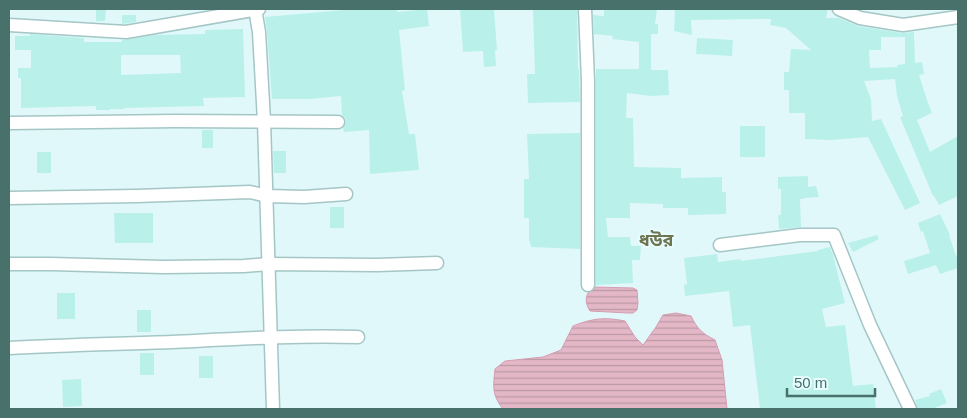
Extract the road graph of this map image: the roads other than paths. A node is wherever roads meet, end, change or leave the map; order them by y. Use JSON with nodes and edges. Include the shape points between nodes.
{"nodes":[{"id":1,"x":255,"y":9,"type":"edge"},
{"id":2,"x":259,"y":9,"type":"edge"},
{"id":3,"x":585,"y":9,"type":"edge"},
{"id":4,"x":839,"y":9,"type":"edge"},
{"id":5,"x":958,"y":17,"type":"edge"},
{"id":6,"x":9,"y":25,"type":"edge"},
{"id":7,"x":264,"y":121,"type":"junction"},
{"id":8,"x":338,"y":122,"type":"dead end"},
{"id":9,"x":9,"y":123,"type":"edge"},
{"id":10,"x":346,"y":194,"type":"dead end"},
{"id":11,"x":266,"y":196,"type":"junction"},
{"id":12,"x":9,"y":198,"type":"edge"},
{"id":13,"x":720,"y":244,"type":"dead end"},
{"id":14,"x":437,"y":263,"type":"dead end"},
{"id":15,"x":9,"y":264,"type":"edge"},
{"id":16,"x":268,"y":264,"type":"junction"},
{"id":17,"x":588,"y":285,"type":"dead end"},
{"id":18,"x":271,"y":337,"type":"junction"},
{"id":19,"x":358,"y":337,"type":"dead end"},
{"id":20,"x":9,"y":348,"type":"edge"},
{"id":21,"x":273,"y":409,"type":"edge"},
{"id":22,"x":910,"y":409,"type":"edge"}],
"edges":[{"from":1,"to":2,"type":"street"},
{"from":1,"to":6,"type":"street","via":[[126,32]]},
{"from":1,"to":7,"type":"street"},
{"from":3,"to":17,"type":"street"},
{"from":4,"to":5,"type":"street","via":[[860,18],[903,25]]},
{"from":7,"to":8,"type":"street"},
{"from":7,"to":9,"type":"street"},
{"from":7,"to":11,"type":"street"},
{"from":10,"to":11,"type":"street"},
{"from":11,"to":12,"type":"street","via":[[250,192]]},
{"from":11,"to":16,"type":"street"},
{"from":13,"to":22,"type":"street","via":[[800,235],[834,235],[870,325]]},
{"from":14,"to":16,"type":"street"},
{"from":15,"to":16,"type":"street","via":[[163,267]]},
{"from":16,"to":18,"type":"street"},
{"from":18,"to":19,"type":"street"},
{"from":18,"to":20,"type":"street"},
{"from":18,"to":21,"type":"street"}]}
